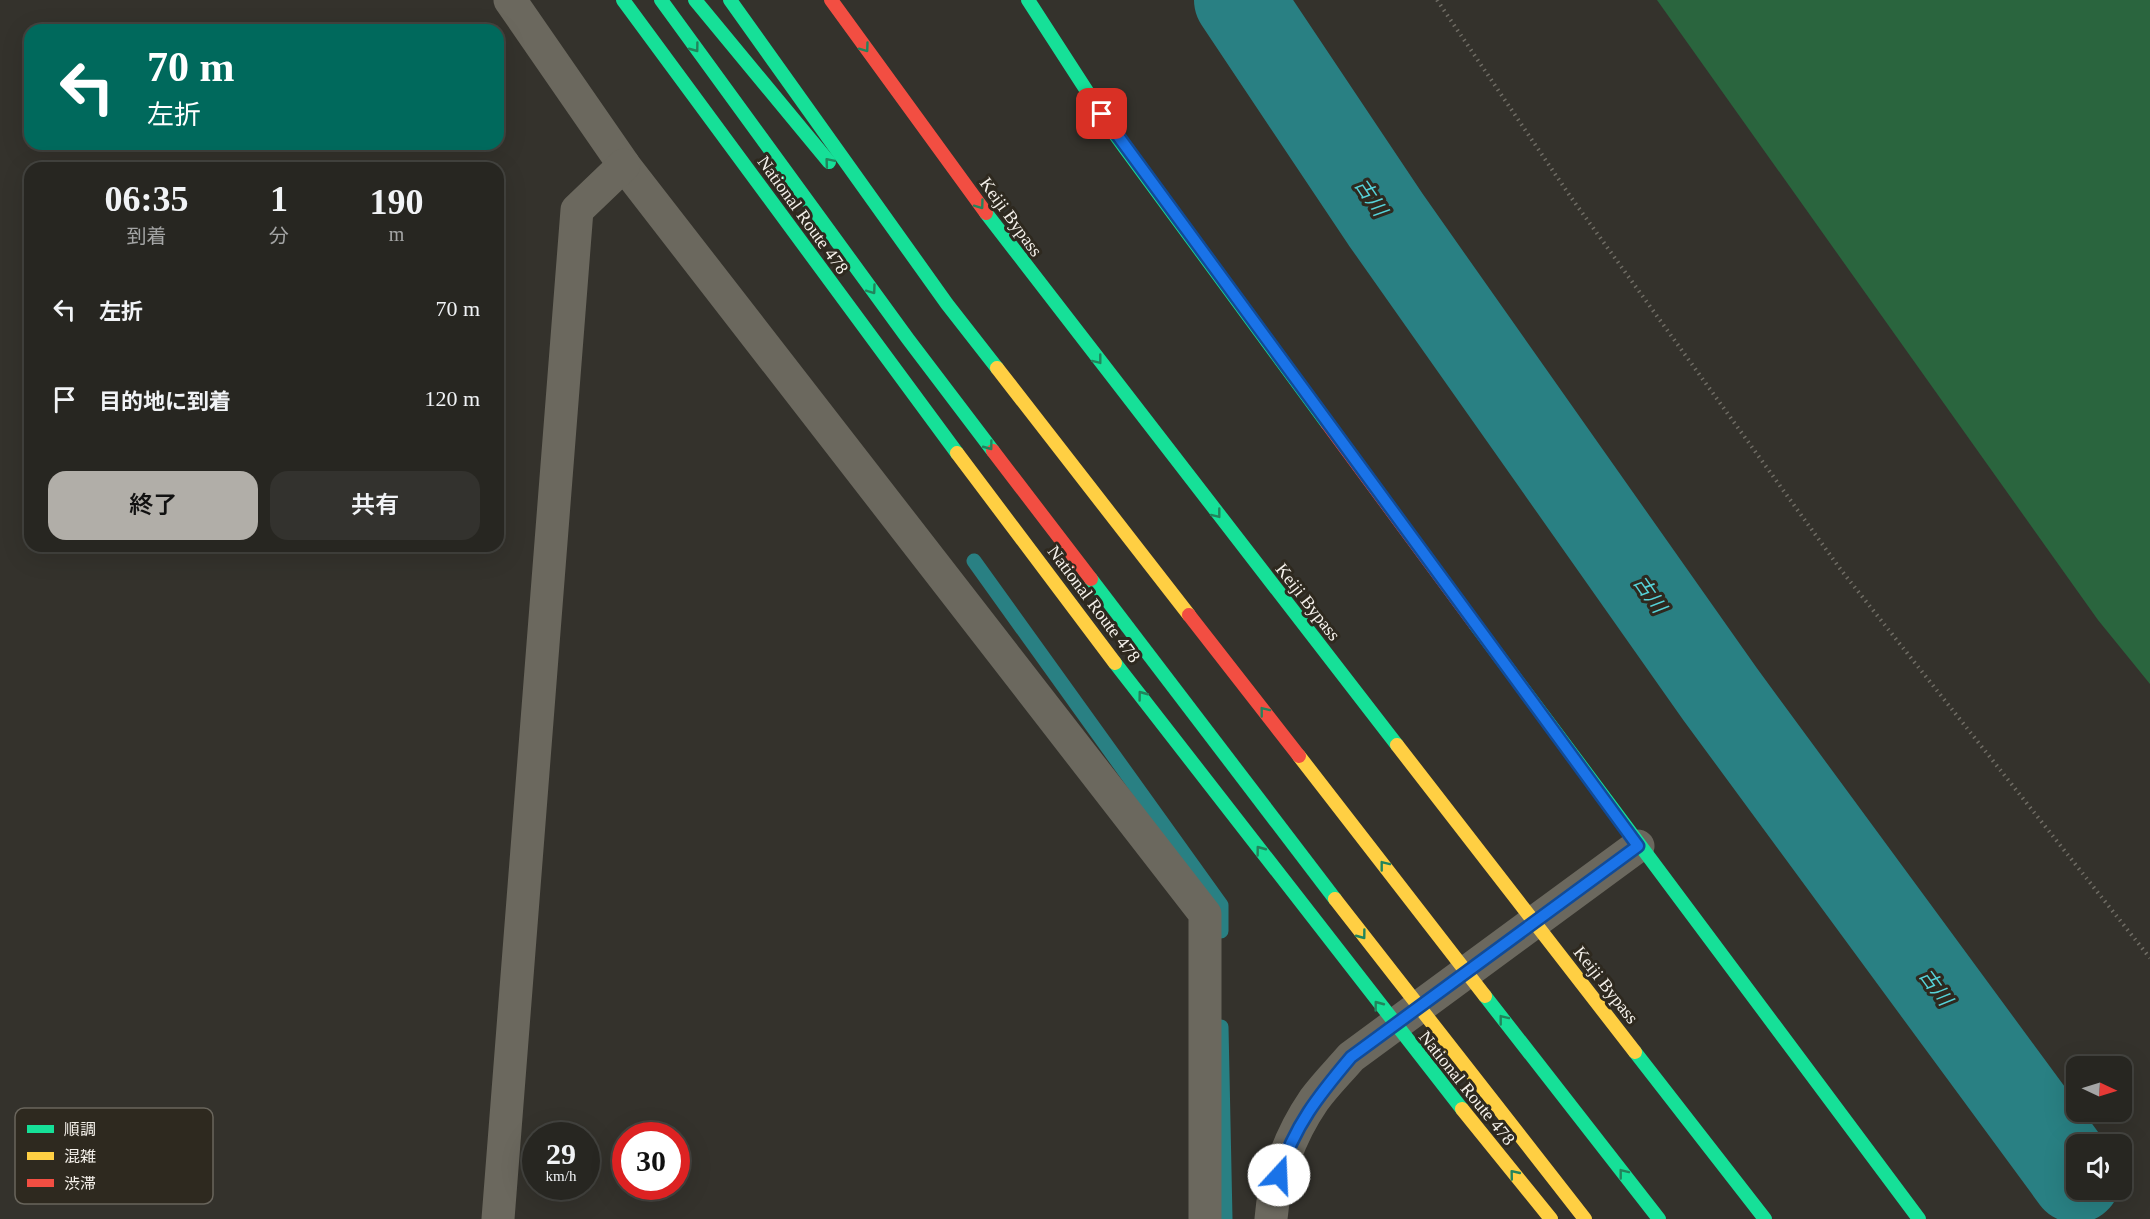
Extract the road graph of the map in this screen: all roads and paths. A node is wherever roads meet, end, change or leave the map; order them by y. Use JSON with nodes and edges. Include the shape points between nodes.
{"nodes":[{"id":1,"x":510,"y":0,"type":"edge"},
{"id":2,"x":623,"y":0,"type":"edge"},
{"id":3,"x":661,"y":0,"type":"edge"},
{"id":4,"x":695,"y":0,"type":"edge"},
{"id":5,"x":730,"y":0,"type":"edge"},
{"id":6,"x":831,"y":0,"type":"edge"},
{"id":7,"x":1028,"y":0,"type":"edge"},
{"id":8,"x":1437,"y":0,"type":"edge"},
{"id":9,"x":624,"y":165,"type":"junction"},
{"id":10,"x":947,"y":304,"type":"junction"},
{"id":11,"x":1638,"y":846,"type":"junction"},
{"id":12,"x":2150,"y":958,"type":"edge"},
{"id":13,"x":1405,"y":1016,"type":"junction"},
{"id":14,"x":498,"y":1219,"type":"edge"},
{"id":15,"x":1205,"y":1219,"type":"edge"},
{"id":16,"x":1271,"y":1219,"type":"edge"},
{"id":17,"x":1551,"y":1219,"type":"edge"},
{"id":18,"x":1585,"y":1219,"type":"edge"},
{"id":19,"x":1659,"y":1219,"type":"edge"},
{"id":20,"x":1765,"y":1219,"type":"edge"},
{"id":21,"x":1919,"y":1219,"type":"edge"}],
"edges":[{"from":1,"to":9,"type":"street"},
{"from":13,"to":2,"type":"main road","name":"National Route 478","one_way":true,"via":[[884,357]]},
{"from":3,"to":13,"type":"main road","name":"National Route 478","one_way":true},
{"from":10,"to":4,"type":"main road","one_way":true,"bridge":true},
{"from":5,"to":10,"type":"main road","bridge":true},
{"from":6,"to":20,"type":"main road","name":"Keiji Bypass","one_way":true,"bridge":true,"via":[[1017,256]]},
{"from":7,"to":11,"type":"main road","via":[[1114,133]]},
{"from":8,"to":12,"type":"path","via":[[1570,196],[1841,570]]},
{"from":9,"to":14,"type":"street","via":[[577,210]]},
{"from":9,"to":15,"type":"street","via":[[1205,914]]},
{"from":19,"to":10,"type":"main road","one_way":true,"bridge":true},
{"from":11,"to":13,"type":"street"},
{"from":11,"to":21,"type":"main road"},
{"from":13,"to":16,"type":"street","via":[[1351,1057],[1314,1101],[1286,1154],[1273,1196]]},
{"from":17,"to":13,"type":"main road","name":"National Route 478","one_way":true},
{"from":13,"to":18,"type":"main road","name":"National Route 478"}]}
